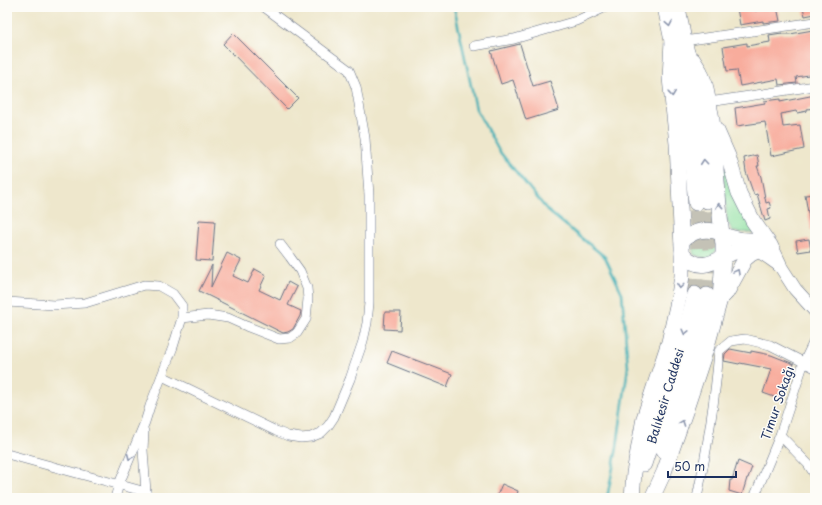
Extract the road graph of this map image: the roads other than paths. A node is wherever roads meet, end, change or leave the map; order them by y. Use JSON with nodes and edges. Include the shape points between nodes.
{"nodes":[{"id":1,"x":264,"y":7,"type":"edge"},
{"id":2,"x":606,"y":7,"type":"edge"},
{"id":3,"x":666,"y":7,"type":"edge"},
{"id":4,"x":678,"y":7,"type":"edge"},
{"id":5,"x":815,"y":22,"type":"edge"},
{"id":6,"x":678,"y":41,"type":"junction"},
{"id":7,"x":474,"y":46,"type":"dead end"},
{"id":8,"x":688,"y":56,"type":"junction"},
{"id":9,"x":815,"y":86,"type":"edge"},
{"id":10,"x":709,"y":102,"type":"junction"},
{"id":11,"x":712,"y":119,"type":"junction"},
{"id":12,"x":722,"y":234,"type":"junction"},
{"id":13,"x":280,"y":244,"type":"dead end"},
{"id":14,"x":682,"y":247,"type":"junction"},
{"id":15,"x":764,"y":248,"type":"junction"},
{"id":16,"x":723,"y":258,"type":"junction"},
{"id":17,"x":779,"y":264,"type":"joint"},
{"id":18,"x":707,"y":296,"type":"junction"},
{"id":19,"x":7,"y":302,"type":"edge"},
{"id":20,"x":815,"y":311,"type":"edge"},
{"id":21,"x":182,"y":318,"type":"junction"},
{"id":22,"x":815,"y":339,"type":"edge"},
{"id":23,"x":804,"y":362,"type":"junction"},
{"id":24,"x":815,"y":368,"type":"edge"},
{"id":25,"x":162,"y":376,"type":"junction"},
{"id":26,"x":146,"y":422,"type":"junction"},
{"id":27,"x":780,"y":435,"type":"junction"},
{"id":28,"x":7,"y":454,"type":"edge"},
{"id":29,"x":812,"y":462,"type":"edge"},
{"id":30,"x":815,"y":475,"type":"edge"},
{"id":31,"x":119,"y":484,"type":"junction"},
{"id":32,"x":147,"y":495,"type":"edge"},
{"id":33,"x":115,"y":498,"type":"edge"},
{"id":34,"x":633,"y":498,"type":"edge"},
{"id":35,"x":651,"y":498,"type":"edge"},
{"id":36,"x":697,"y":498,"type":"edge"},
{"id":37,"x":754,"y":498,"type":"edge"}],
"edges":[{"from":1,"to":25,"type":"street","via":[[349,70],[356,87],[365,138],[369,196],[369,303],[363,341],[334,417],[321,433],[311,437],[288,436]]},
{"from":2,"to":7,"type":"street","via":[[576,21],[514,39]]},
{"from":3,"to":6,"type":"main road","one_way":true},
{"from":4,"to":6,"type":"main road"},
{"from":5,"to":6,"type":"street"},
{"from":6,"to":8,"type":"main road"},
{"from":6,"to":8,"type":"main road","one_way":true,"via":[[701,202],[701,133]]},
{"from":6,"to":14,"type":"main road","one_way":true,"via":[[670,78],[677,144]]},
{"from":8,"to":10,"type":"main road","via":[[700,71]]},
{"from":9,"to":10,"type":"street"},
{"from":10,"to":11,"type":"main road"},
{"from":12,"to":11,"type":"main road","one_way":true},
{"from":11,"to":15,"type":"main road","via":[[728,156],[739,193]]},
{"from":12,"to":14,"type":"main road","via":[[702,230],[695,232]]},
{"from":12,"to":15,"type":"main road","via":[[745,240],[760,240]]},
{"from":12,"to":16,"type":"main road"},
{"from":13,"to":21,"type":"street","via":[[300,271],[307,288],[306,319],[297,334],[279,339],[228,318],[208,314]]},
{"from":14,"to":16,"type":"main road","via":[[689,259],[699,264],[704,265]]},
{"from":14,"to":34,"type":"main road","one_way":true,"via":[[682,276],[678,301],[669,342],[644,418],[634,473]]},
{"from":15,"to":16,"type":"main road","via":[[739,250]]},
{"from":15,"to":17,"type":"main road"},
{"from":18,"to":15,"type":"main road","one_way":true,"via":[[727,292],[745,259]]},
{"from":16,"to":18,"type":"main road"},
{"from":17,"to":20,"type":"main road","via":[[794,289]]},
{"from":18,"to":34,"type":"main road","name":"Balıkesir Caddesi","one_way":true,"via":[[680,353]]},
{"from":35,"to":18,"type":"main road","name":"Balıkesir Caddesi","one_way":true,"via":[[663,446]]},
{"from":19,"to":21,"type":"street","via":[[54,305],[85,303],[144,285],[159,286],[173,294],[182,306]]},
{"from":21,"to":25,"type":"street"},
{"from":22,"to":23,"type":"street","name":"Timur Sokağı"},
{"from":23,"to":24,"type":"street"},
{"from":23,"to":27,"type":"street","name":"Timur Sokağı"},
{"from":23,"to":36,"type":"street","via":[[770,346],[745,339],[731,341],[718,351],[708,439]]},
{"from":25,"to":26,"type":"street"},
{"from":26,"to":31,"type":"street","one_way":true},
{"from":26,"to":32,"type":"street","via":[[143,450]]},
{"from":27,"to":29,"type":"street"},
{"from":27,"to":37,"type":"street","name":"Timur Sokağı"},
{"from":28,"to":31,"type":"street"},
{"from":29,"to":30,"type":"street"},
{"from":31,"to":32,"type":"street"},
{"from":31,"to":33,"type":"street"}]}
